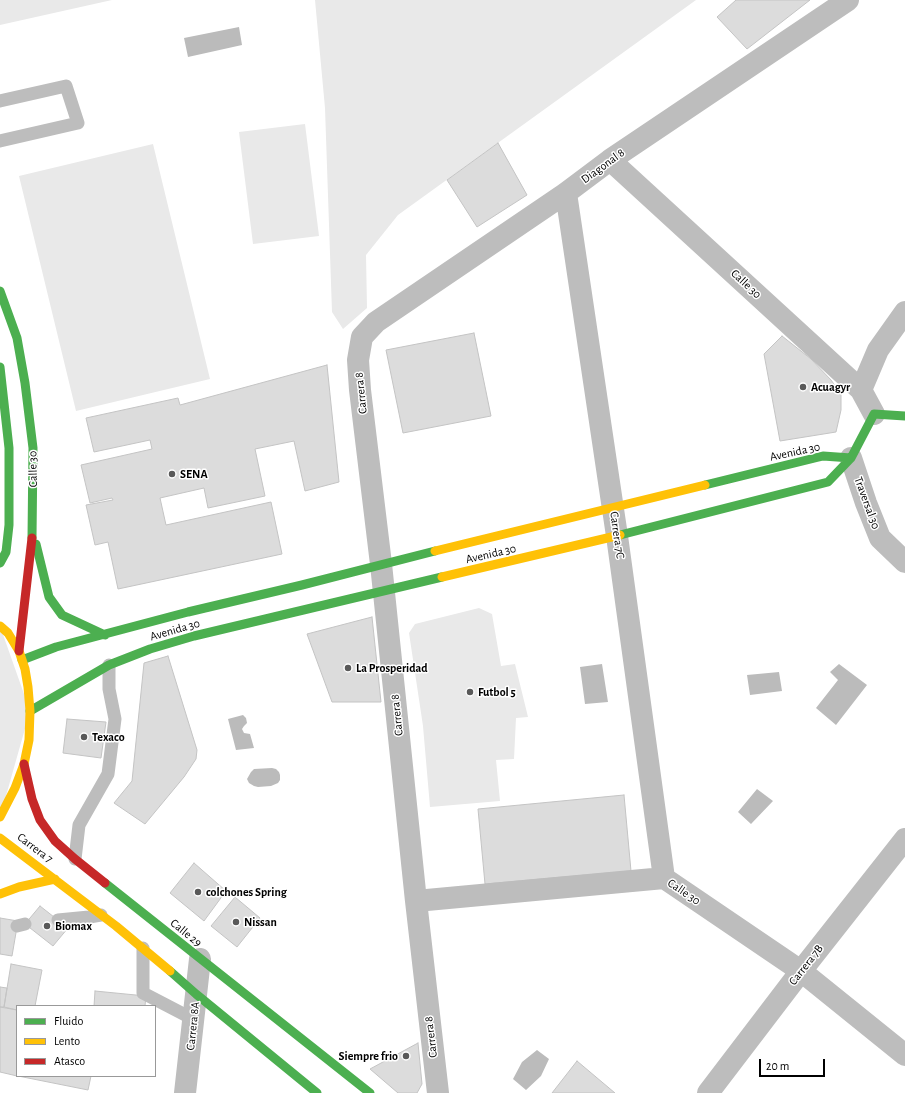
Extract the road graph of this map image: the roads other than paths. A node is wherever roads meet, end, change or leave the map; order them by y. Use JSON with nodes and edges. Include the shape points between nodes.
{"nodes":[{"id":1,"x":848,"y":0,"type":"edge"},
{"id":2,"x":0,"y":101,"type":"edge"},
{"id":3,"x":0,"y":141,"type":"edge"},
{"id":4,"x":610,"y":160,"type":"junction"},
{"id":5,"x":566,"y":193,"type":"junction"},
{"id":6,"x":0,"y":291,"type":"edge"},
{"id":7,"x":905,"y":312,"type":"edge"},
{"id":8,"x":362,"y":337,"type":"joint"},
{"id":9,"x":0,"y":367,"type":"edge"},
{"id":10,"x":861,"y":390,"type":"junction"},
{"id":11,"x":874,"y":414,"type":"junction"},
{"id":12,"x":905,"y":416,"type":"edge"},
{"id":13,"x":851,"y":458,"type":"junction"},
{"id":14,"x":613,"y":508,"type":"junction"},
{"id":15,"x":33,"y":532,"type":"junction"},
{"id":16,"x":617,"y":536,"type":"junction"},
{"id":17,"x":905,"y":562,"type":"edge"},
{"id":18,"x":0,"y":563,"type":"edge"},
{"id":19,"x":381,"y":564,"type":"junction"},
{"id":20,"x":384,"y":591,"type":"junction"},
{"id":21,"x":0,"y":626,"type":"edge"},
{"id":22,"x":105,"y":635,"type":"junction"},
{"id":23,"x":21,"y":656,"type":"junction"},
{"id":24,"x":109,"y":665,"type":"junction"},
{"id":25,"x":30,"y":711,"type":"junction"},
{"id":26,"x":24,"y":764,"type":"junction"},
{"id":27,"x":0,"y":817,"type":"edge"},
{"id":28,"x":0,"y":838,"type":"edge"},
{"id":29,"x":905,"y":839,"type":"edge"},
{"id":30,"x":75,"y":859,"type":"junction"},
{"id":31,"x":55,"y":878,"type":"junction"},
{"id":32,"x":664,"y":878,"type":"junction"},
{"id":33,"x":0,"y":894,"type":"edge"},
{"id":34,"x":416,"y":901,"type":"junction"},
{"id":35,"x":101,"y":915,"type":"junction"},
{"id":36,"x":58,"y":920,"type":"dead end"},
{"id":37,"x":143,"y":948,"type":"junction"},
{"id":38,"x":200,"y":959,"type":"junction"},
{"id":39,"x":801,"y":971,"type":"junction"},
{"id":40,"x":196,"y":994,"type":"junction"},
{"id":41,"x":193,"y":1019,"type":"junction"},
{"id":42,"x":905,"y":1055,"type":"edge"},
{"id":43,"x":186,"y":1093,"type":"edge"},
{"id":44,"x":317,"y":1093,"type":"edge"},
{"id":45,"x":370,"y":1093,"type":"edge"},
{"id":46,"x":438,"y":1093,"type":"edge"},
{"id":47,"x":708,"y":1093,"type":"edge"}],
"edges":[{"from":1,"to":4,"type":"street","name":"Diagonal 8"},
{"from":2,"to":3,"type":"lane","via":[[66,86],[78,123]]},
{"from":4,"to":5,"type":"street","name":"Diagonal 8"},
{"from":4,"to":10,"type":"street","name":"Calle 30"},
{"from":5,"to":8,"type":"street","name":"Diagonal 8","via":[[376,322]]},
{"from":5,"to":14,"type":"street","name":"Carrera 7C"},
{"from":6,"to":15,"type":"main road","name":"Calle 30","via":[[17,338],[25,383],[33,448]]},
{"from":7,"to":10,"type":"street","via":[[878,350]]},
{"from":8,"to":19,"type":"street","name":"Carrera 8","via":[[358,360]]},
{"from":9,"to":18,"type":"main road","name":"Calle 30","via":[[9,448],[6,552]]},
{"from":10,"to":11,"type":"street","name":"Calle 30"},
{"from":11,"to":12,"type":"main road"},
{"from":11,"to":13,"type":"main road"},
{"from":13,"to":14,"type":"main road","name":"Avenida 30","via":[[824,456]]},
{"from":13,"to":16,"type":"main road","name":"Avenida 30","via":[[828,482]]},
{"from":13,"to":17,"type":"street","name":"Traversal 30","via":[[880,538]]},
{"from":14,"to":16,"type":"street","name":"Carrera 7C"},
{"from":14,"to":19,"type":"main road","name":"Avenida 30"},
{"from":15,"to":22,"type":"main road","via":[[49,597],[62,615]]},
{"from":15,"to":23,"type":"main road","name":"Calle 30"},
{"from":16,"to":20,"type":"main road","name":"Avenida 30"},
{"from":16,"to":32,"type":"street","name":"Carrera 7C"},
{"from":19,"to":20,"type":"street","name":"Carrera 8"},
{"from":19,"to":22,"type":"main road","name":"Avenida 30"},
{"from":20,"to":24,"type":"main road","name":"Avenida 30","via":[[194,636]]},
{"from":20,"to":34,"type":"street","name":"Carrera 8"},
{"from":21,"to":23,"type":"main road","via":[[8,633]]},
{"from":22,"to":23,"type":"main road","name":"Avenida 30"},
{"from":23,"to":25,"type":"main road"},
{"from":24,"to":25,"type":"main road","name":"Avenida 30"},
{"from":24,"to":30,"type":"lane","via":[[109,689],[115,719],[108,774],[79,825]]},
{"from":25,"to":26,"type":"main road","via":[[29,740]]},
{"from":26,"to":27,"type":"main road","via":[[16,788]]},
{"from":26,"to":30,"type":"main road","name":"Calle 29","via":[[40,820],[55,841]]},
{"from":28,"to":31,"type":"main road","name":"Carrera 7"},
{"from":29,"to":39,"type":"street","name":"Carrera 7B"},
{"from":30,"to":38,"type":"main road","name":"Calle 29"},
{"from":31,"to":33,"type":"main road"},
{"from":31,"to":35,"type":"main road"},
{"from":32,"to":34,"type":"street","name":"Calle 30"},
{"from":32,"to":39,"type":"street","name":"Calle 30"},
{"from":34,"to":46,"type":"street","name":"Carrera 8"},
{"from":35,"to":36,"type":"lane"},
{"from":35,"to":37,"type":"main road"},
{"from":37,"to":40,"type":"main road"},
{"from":37,"to":41,"type":"lane","via":[[143,993]]},
{"from":38,"to":40,"type":"street","name":"Carrera 8A"},
{"from":38,"to":45,"type":"main road","name":"Calle 29"},
{"from":39,"to":42,"type":"street","name":"Calle 30"},
{"from":39,"to":47,"type":"street","name":"Carrera 7B"},
{"from":40,"to":41,"type":"street","name":"Carrera 8A"},
{"from":40,"to":44,"type":"main road"},
{"from":41,"to":43,"type":"street","name":"Carrera 8A"}]}
